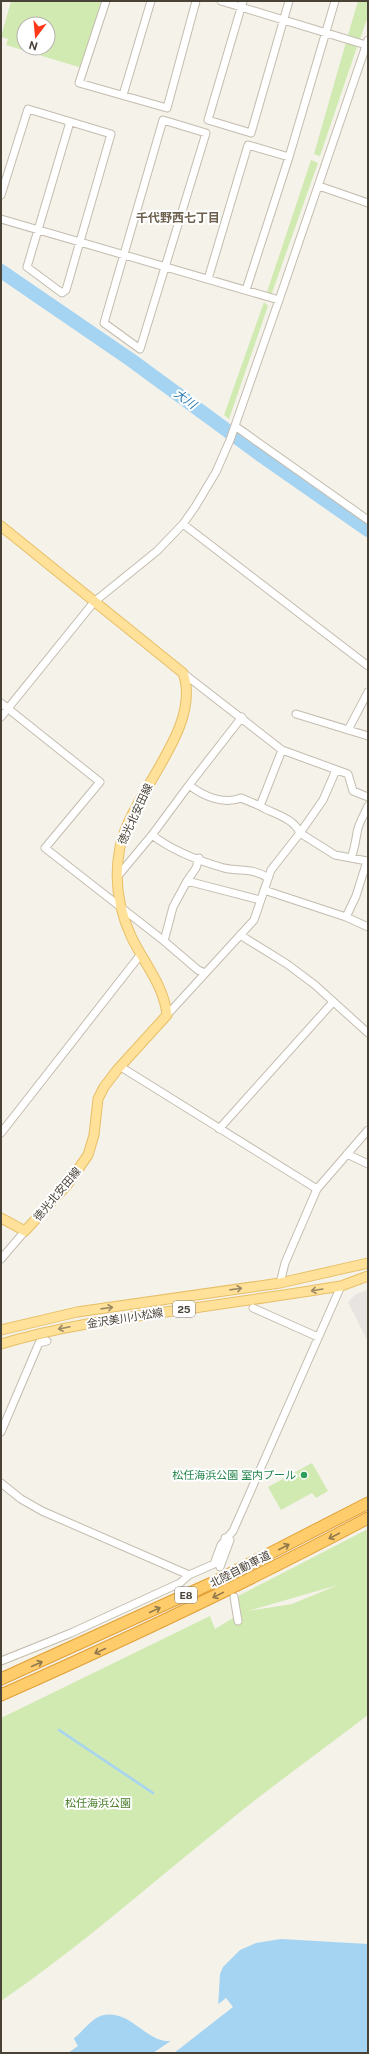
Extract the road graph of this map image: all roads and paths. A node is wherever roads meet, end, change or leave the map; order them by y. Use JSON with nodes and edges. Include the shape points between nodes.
{"nodes":[{"id":1,"x":106,"y":1,"type":"edge"},
{"id":2,"x":150,"y":1,"type":"edge"},
{"id":3,"x":196,"y":1,"type":"edge"},
{"id":4,"x":222,"y":1,"type":"edge"},
{"id":5,"x":289,"y":1,"type":"edge"},
{"id":6,"x":335,"y":1,"type":"edge"},
{"id":7,"x":242,"y":4,"type":"edge"},
{"id":8,"x":284,"y":20,"type":"junction"},
{"id":9,"x":326,"y":32,"type":"junction"},
{"id":10,"x":367,"y":43,"type":"edge"},
{"id":11,"x":123,"y":95,"type":"junction"},
{"id":12,"x":70,"y":122,"type":"junction"},
{"id":13,"x":289,"y":157,"type":"junction"},
{"id":14,"x":319,"y":186,"type":"junction"},
{"id":15,"x":1,"y":195,"type":"edge"},
{"id":16,"x":368,"y":203,"type":"edge"},
{"id":17,"x":1,"y":219,"type":"edge"},
{"id":18,"x":38,"y":230,"type":"junction"},
{"id":19,"x":82,"y":242,"type":"junction"},
{"id":20,"x":123,"y":254,"type":"junction"},
{"id":21,"x":165,"y":266,"type":"junction"},
{"id":22,"x":208,"y":279,"type":"junction"},
{"id":23,"x":246,"y":290,"type":"junction"},
{"id":24,"x":280,"y":300,"type":"junction"},
{"id":25,"x":234,"y":428,"type":"junction"},
{"id":26,"x":368,"y":520,"type":"edge"},
{"id":27,"x":183,"y":524,"type":"junction"},
{"id":28,"x":1,"y":526,"type":"edge"},
{"id":29,"x":94,"y":602,"type":"junction"},
{"id":30,"x":368,"y":666,"type":"edge"},
{"id":31,"x":183,"y":673,"type":"junction"},
{"id":32,"x":368,"y":692,"type":"edge"},
{"id":33,"x":1,"y":703,"type":"edge"},
{"id":34,"x":8,"y":708,"type":"junction"},
{"id":35,"x":296,"y":714,"type":"dead end"},
{"id":36,"x":1,"y":717,"type":"edge"},
{"id":37,"x":242,"y":717,"type":"junction"},
{"id":38,"x":348,"y":730,"type":"junction"},
{"id":39,"x":368,"y":736,"type":"edge"},
{"id":40,"x":282,"y":750,"type":"junction"},
{"id":41,"x":336,"y":770,"type":"junction"},
{"id":42,"x":189,"y":785,"type":"junction"},
{"id":43,"x":368,"y":797,"type":"edge"},
{"id":44,"x":260,"y":806,"type":"junction"},
{"id":45,"x":368,"y":806,"type":"edge"},
{"id":46,"x":300,"y":833,"type":"junction"},
{"id":47,"x":152,"y":835,"type":"junction"},
{"id":48,"x":199,"y":858,"type":"junction"},
{"id":49,"x":351,"y":858,"type":"junction"},
{"id":50,"x":367,"y":860,"type":"edge"},
{"id":51,"x":117,"y":877,"type":"junction"},
{"id":52,"x":268,"y":878,"type":"junction"},
{"id":53,"x":187,"y":881,"type":"junction"},
{"id":54,"x":264,"y":890,"type":"junction"},
{"id":55,"x":260,"y":900,"type":"junction"},
{"id":56,"x":120,"y":908,"type":"junction"},
{"id":57,"x":346,"y":917,"type":"junction"},
{"id":58,"x":368,"y":927,"type":"edge"},
{"id":59,"x":240,"y":935,"type":"junction"},
{"id":60,"x":164,"y":941,"type":"junction"},
{"id":61,"x":142,"y":954,"type":"junction"},
{"id":62,"x":205,"y":973,"type":"junction"},
{"id":63,"x":334,"y":1002,"type":"junction"},
{"id":64,"x":167,"y":1015,"type":"junction"},
{"id":65,"x":368,"y":1033,"type":"edge"},
{"id":66,"x":120,"y":1067,"type":"junction"},
{"id":67,"x":219,"y":1128,"type":"junction"},
{"id":68,"x":368,"y":1130,"type":"edge"},
{"id":69,"x":1,"y":1133,"type":"edge"},
{"id":70,"x":347,"y":1154,"type":"junction"},
{"id":71,"x":368,"y":1164,"type":"edge"},
{"id":72,"x":317,"y":1189,"type":"junction"},
{"id":73,"x":1,"y":1218,"type":"edge"},
{"id":74,"x":25,"y":1231,"type":"junction"},
{"id":75,"x":1,"y":1259,"type":"edge"},
{"id":76,"x":368,"y":1263,"type":"edge"},
{"id":77,"x":368,"y":1276,"type":"edge"},
{"id":78,"x":280,"y":1283,"type":"junction"},
{"id":79,"x":341,"y":1286,"type":"junction"},
{"id":80,"x":253,"y":1308,"type":"dead end"},
{"id":81,"x":1,"y":1330,"type":"edge"},
{"id":82,"x":318,"y":1337,"type":"junction"},
{"id":83,"x":47,"y":1341,"type":"dead end"},
{"id":84,"x":1,"y":1344,"type":"edge"},
{"id":85,"x":1,"y":1432,"type":"edge"},
{"id":86,"x":1,"y":1483,"type":"edge"},
{"id":87,"x":368,"y":1503,"type":"edge"},
{"id":88,"x":368,"y":1518,"type":"edge"},
{"id":89,"x":225,"y":1538,"type":"junction"},
{"id":90,"x":220,"y":1567,"type":"dead end"},
{"id":91,"x":189,"y":1575,"type":"junction"},
{"id":92,"x":234,"y":1597,"type":"dead end"},
{"id":93,"x":238,"y":1621,"type":"dead end"},
{"id":94,"x":1,"y":1661,"type":"edge"},
{"id":95,"x":1,"y":1680,"type":"edge"},
{"id":96,"x":1,"y":1695,"type":"edge"}],
"edges":[{"from":1,"to":11,"type":"street","via":[[79,83]]},
{"from":2,"to":11,"type":"street"},
{"from":3,"to":11,"type":"street","via":[[166,108]]},
{"from":4,"to":7,"type":"street"},
{"from":5,"to":8,"type":"street"},
{"from":6,"to":9,"type":"street"},
{"from":7,"to":8,"type":"street"},
{"from":7,"to":8,"type":"street","via":[[208,120],[251,133]]},
{"from":8,"to":9,"type":"street"},
{"from":9,"to":10,"type":"street"},
{"from":9,"to":13,"type":"street"},
{"from":10,"to":14,"type":"street"},
{"from":12,"to":15,"type":"street","via":[[28,109]]},
{"from":12,"to":18,"type":"street"},
{"from":12,"to":19,"type":"street","via":[[111,134]]},
{"from":13,"to":22,"type":"street","via":[[248,145]]},
{"from":13,"to":23,"type":"street"},
{"from":14,"to":16,"type":"street"},
{"from":14,"to":24,"type":"street"},
{"from":17,"to":18,"type":"street"},
{"from":18,"to":19,"type":"street"},
{"from":18,"to":19,"type":"street","via":[[27,267],[62,293],[66,290]]},
{"from":19,"to":20,"type":"street"},
{"from":20,"to":21,"type":"street"},
{"from":20,"to":21,"type":"street","via":[[104,323],[140,349]]},
{"from":20,"to":21,"type":"street","via":[[164,120],[206,133]]},
{"from":21,"to":22,"type":"street"},
{"from":22,"to":23,"type":"street"},
{"from":23,"to":24,"type":"street"},
{"from":24,"to":25,"type":"street"},
{"from":25,"to":26,"type":"street"},
{"from":25,"to":27,"type":"street","via":[[216,472]]},
{"from":27,"to":29,"type":"street","via":[[157,551]]},
{"from":27,"to":30,"type":"street"},
{"from":28,"to":29,"type":"main road"},
{"from":29,"to":31,"type":"main road"},
{"from":29,"to":34,"type":"street"},
{"from":31,"to":37,"type":"street"},
{"from":31,"to":51,"type":"main road","name":"徳光北安田線","via":[[188,686],[185,715],[124,835],[118,857]]},
{"from":32,"to":38,"type":"street"},
{"from":33,"to":34,"type":"street"},
{"from":34,"to":36,"type":"street"},
{"from":34,"to":56,"type":"street","via":[[100,782],[45,848]]},
{"from":35,"to":38,"type":"street"},
{"from":37,"to":40,"type":"street"},
{"from":37,"to":42,"type":"street"},
{"from":38,"to":39,"type":"street"},
{"from":40,"to":41,"type":"street"},
{"from":40,"to":44,"type":"street"},
{"from":41,"to":43,"type":"street","via":[[348,774],[354,792]]},
{"from":41,"to":46,"type":"street","via":[[324,800]]},
{"from":42,"to":44,"type":"street","via":[[200,794],[230,802],[241,798]]},
{"from":42,"to":47,"type":"street"},
{"from":44,"to":46,"type":"street","via":[[283,816],[298,828]]},
{"from":45,"to":49,"type":"street","via":[[356,834],[357,841]]},
{"from":46,"to":49,"type":"street","via":[[335,855]]},
{"from":46,"to":52,"type":"street","via":[[276,861]]},
{"from":47,"to":48,"type":"street","via":[[168,847]]},
{"from":47,"to":51,"type":"street"},
{"from":48,"to":52,"type":"street","via":[[224,868],[246,869]]},
{"from":48,"to":53,"type":"street"},
{"from":49,"to":50,"type":"street"},
{"from":50,"to":57,"type":"street","via":[[356,896]]},
{"from":51,"to":56,"type":"main road","name":"徳光北安田線"},
{"from":52,"to":54,"type":"street"},
{"from":53,"to":55,"type":"street"},
{"from":53,"to":60,"type":"street","via":[[173,907]]},
{"from":54,"to":55,"type":"street"},
{"from":54,"to":57,"type":"street"},
{"from":55,"to":59,"type":"street","via":[[254,920]]},
{"from":56,"to":60,"type":"street"},
{"from":56,"to":61,"type":"main road","name":"徳光北安田線","via":[[131,936]]},
{"from":57,"to":58,"type":"street"},
{"from":59,"to":62,"type":"street"},
{"from":59,"to":63,"type":"street","via":[[287,964]]},
{"from":60,"to":62,"type":"street"},
{"from":61,"to":64,"type":"main road","name":"徳光北安田線","via":[[162,993]]},
{"from":61,"to":69,"type":"street"},
{"from":62,"to":64,"type":"street"},
{"from":63,"to":65,"type":"street"},
{"from":63,"to":67,"type":"street"},
{"from":64,"to":66,"type":"main road","name":"徳光北安田線"},
{"from":66,"to":67,"type":"street"},
{"from":66,"to":74,"type":"main road","name":"徳光北安田線","via":[[104,1087],[98,1100],[94,1135],[88,1155],[67,1185]]},
{"from":67,"to":72,"type":"street"},
{"from":68,"to":70,"type":"street"},
{"from":70,"to":71,"type":"street"},
{"from":70,"to":72,"type":"street"},
{"from":72,"to":78,"type":"street","via":[[285,1263]]},
{"from":73,"to":74,"type":"main road","name":"徳光北安田線"},
{"from":74,"to":75,"type":"street"},
{"from":76,"to":78,"type":"main road","name":"金沢美川小松線","number":"25"},
{"from":77,"to":79,"type":"main road","name":"金沢美川小松線","number":"25"},
{"from":81,"to":78,"type":"main road","name":"金沢美川小松線","number":"25","one_way":true,"via":[[77,1312]]},
{"from":79,"to":82,"type":"street"},
{"from":79,"to":84,"type":"main road","name":"金沢美川小松線","number":"25","one_way":true,"via":[[125,1316],[40,1333]]},
{"from":80,"to":82,"type":"street"},
{"from":82,"to":89,"type":"street","via":[[234,1531]]},
{"from":83,"to":85,"type":"street","via":[[39,1343]]},
{"from":86,"to":91,"type":"street","via":[[42,1511]]},
{"from":95,"to":87,"type":"highway","name":"北陸自動車道","number":"E8","one_way":true,"via":[[214,1582]]},
{"from":88,"to":96,"type":"highway","name":"北陸自動車道","number":"E8","one_way":true,"via":[[220,1594]]},
{"from":89,"to":90,"type":"street","via":[[230,1540]]},
{"from":89,"to":91,"type":"street","via":[[214,1564]]},
{"from":91,"to":94,"type":"street","via":[[180,1583],[71,1633]]},
{"from":92,"to":93,"type":"street"}]}
